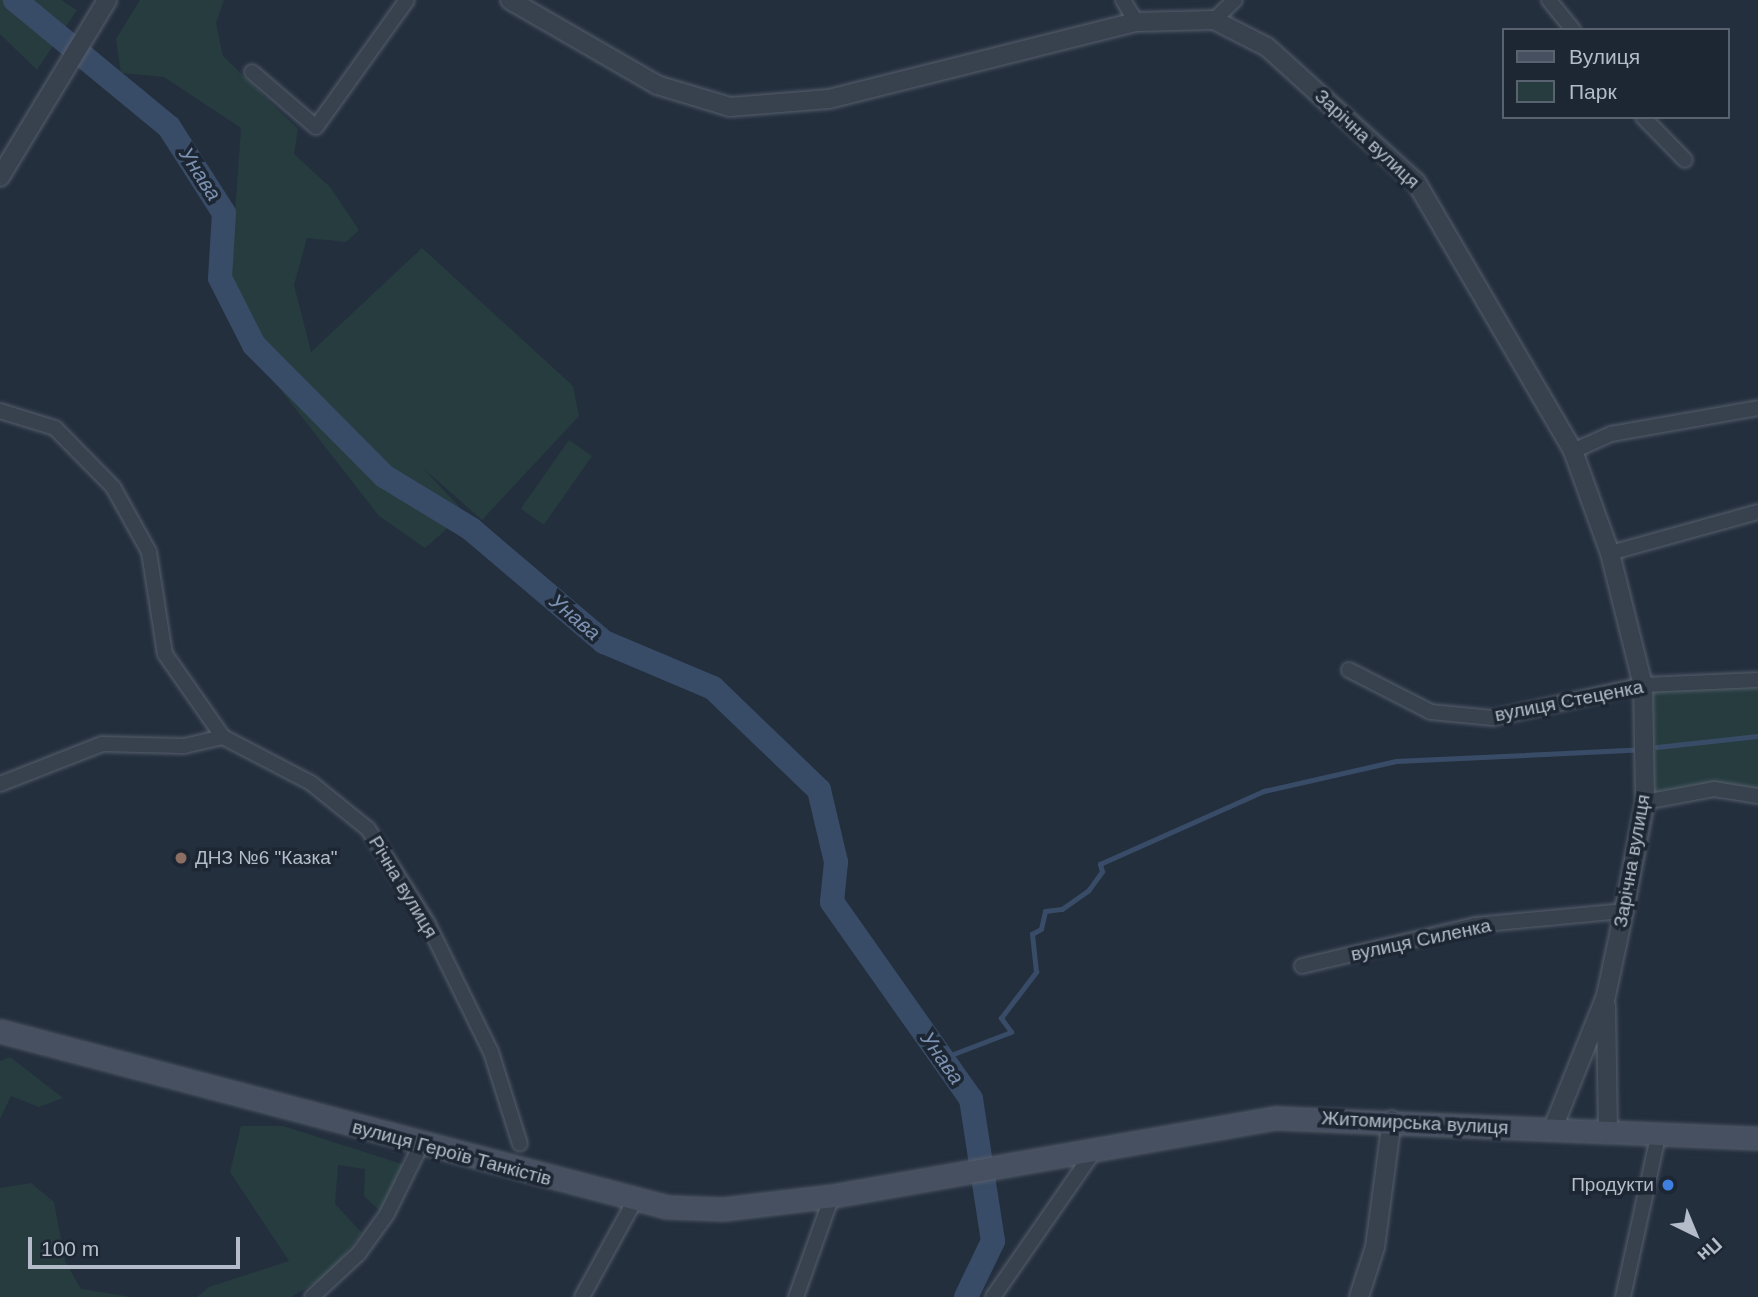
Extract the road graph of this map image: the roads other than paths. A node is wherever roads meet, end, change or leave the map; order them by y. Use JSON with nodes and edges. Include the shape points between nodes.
{"nodes":[{"id":1,"x":407,"y":0,"type":"edge"},
{"id":2,"x":510,"y":0,"type":"edge"},
{"id":3,"x":1123,"y":0,"type":"edge"},
{"id":4,"x":1234,"y":0,"type":"edge"},
{"id":5,"x":1549,"y":0,"type":"edge"},
{"id":6,"x":103,"y":7,"type":"edge"},
{"id":7,"x":1214,"y":20,"type":"junction"},
{"id":8,"x":1136,"y":22,"type":"junction"},
{"id":9,"x":1571,"y":28,"type":"edge"},
{"id":10,"x":252,"y":72,"type":"dead end"},
{"id":11,"x":1645,"y":119,"type":"edge"},
{"id":12,"x":1685,"y":160,"type":"dead end"},
{"id":13,"x":0,"y":177,"type":"edge"},
{"id":14,"x":1758,"y":408,"type":"edge"},
{"id":15,"x":0,"y":411,"type":"edge"},
{"id":16,"x":1573,"y":451,"type":"junction"},
{"id":17,"x":1758,"y":512,"type":"edge"},
{"id":18,"x":1610,"y":553,"type":"junction"},
{"id":19,"x":1349,"y":670,"type":"dead end"},
{"id":20,"x":1758,"y":680,"type":"edge"},
{"id":21,"x":1643,"y":685,"type":"junction"},
{"id":22,"x":223,"y":737,"type":"junction"},
{"id":23,"x":0,"y":784,"type":"edge"},
{"id":24,"x":1758,"y":796,"type":"edge"},
{"id":25,"x":1645,"y":802,"type":"junction"},
{"id":26,"x":1624,"y":911,"type":"junction"},
{"id":27,"x":1303,"y":966,"type":"dead end"},
{"id":28,"x":1606,"y":996,"type":"junction"},
{"id":29,"x":0,"y":1031,"type":"edge"},
{"id":30,"x":1392,"y":1120,"type":"junction"},
{"id":31,"x":1552,"y":1130,"type":"junction"},
{"id":32,"x":1608,"y":1134,"type":"junction"},
{"id":33,"x":1658,"y":1137,"type":"junction"},
{"id":34,"x":1758,"y":1138,"type":"edge"},
{"id":35,"x":520,"y":1144,"type":"dead end"},
{"id":36,"x":421,"y":1145,"type":"junction"},
{"id":37,"x":1096,"y":1147,"type":"junction"},
{"id":38,"x":1074,"y":1151,"type":"joint"},
{"id":39,"x":832,"y":1196,"type":"junction"},
{"id":40,"x":634,"y":1202,"type":"junction"},
{"id":41,"x":312,"y":1297,"type":"edge"},
{"id":42,"x":582,"y":1297,"type":"edge"},
{"id":43,"x":796,"y":1297,"type":"edge"},
{"id":44,"x":993,"y":1297,"type":"edge"},
{"id":45,"x":1359,"y":1297,"type":"edge"},
{"id":46,"x":1623,"y":1297,"type":"edge"}],
"edges":[{"from":1,"to":10,"type":"street","via":[[316,127]]},
{"from":2,"to":8,"type":"street","name":"Зарічна вулиця","via":[[657,85],[730,107],[829,99]]},
{"from":3,"to":8,"type":"street"},
{"from":4,"to":7,"type":"street"},
{"from":5,"to":9,"type":"street"},
{"from":6,"to":13,"type":"street"},
{"from":7,"to":8,"type":"street","name":"Зарічна вулиця"},
{"from":7,"to":16,"type":"street","name":"Зарічна вулиця","via":[[1267,47],[1416,182]]},
{"from":11,"to":12,"type":"street"},
{"from":14,"to":16,"type":"street","via":[[1611,434]]},
{"from":15,"to":22,"type":"street","name":"Річна вулиця","via":[[55,428],[113,487],[149,552],[165,654]]},
{"from":16,"to":18,"type":"street","name":"Зарічна вулиця"},
{"from":17,"to":18,"type":"street"},
{"from":18,"to":21,"type":"street","name":"Зарічна вулиця"},
{"from":19,"to":21,"type":"street","name":"вулиця Стеценка","via":[[1431,712],[1493,718]]},
{"from":20,"to":21,"type":"street","name":"вулиця Стеценка"},
{"from":21,"to":25,"type":"street","name":"Зарічна вулиця"},
{"from":22,"to":23,"type":"street","via":[[184,746],[103,744]]},
{"from":22,"to":35,"type":"street","name":"Річна вулиця","via":[[311,783],[368,829],[428,924],[491,1052]]},
{"from":24,"to":25,"type":"street","via":[[1714,789]]},
{"from":25,"to":26,"type":"street","name":"Зарічна вулиця"},
{"from":26,"to":27,"type":"street","name":"вулиця Силенка","via":[[1475,925]]},
{"from":26,"to":28,"type":"street","name":"Зарічна вулиця"},
{"from":28,"to":31,"type":"street","name":"Зарічна вулиця"},
{"from":28,"to":32,"type":"street","name":"Зарічна вулиця"},
{"from":29,"to":36,"type":"main road","name":"вулиця Героїв Танкістів"},
{"from":30,"to":31,"type":"main road","name":"Житомирська вулиця"},
{"from":30,"to":37,"type":"main road","name":"Житомирська вулиця","via":[[1276,1118]]},
{"from":30,"to":45,"type":"street","via":[[1375,1247]]},
{"from":31,"to":32,"type":"main road","name":"Житомирська вулиця"},
{"from":32,"to":33,"type":"main road","name":"Житомирська вулиця"},
{"from":33,"to":34,"type":"main road","name":"Житомирська вулиця"},
{"from":33,"to":46,"type":"street"},
{"from":36,"to":40,"type":"main road","name":"вулиця Героїв Танкістів"},
{"from":36,"to":41,"type":"street","via":[[380,1224]]},
{"from":37,"to":38,"type":"main road","name":"Житомирська вулиця"},
{"from":37,"to":44,"type":"street"},
{"from":38,"to":39,"type":"main road","name":"вулиця Героїв Танкістів"},
{"from":39,"to":40,"type":"main road","name":"вулиця Героїв Танкістів","via":[[723,1209]]},
{"from":39,"to":43,"type":"street"},
{"from":40,"to":42,"type":"street"}]}
